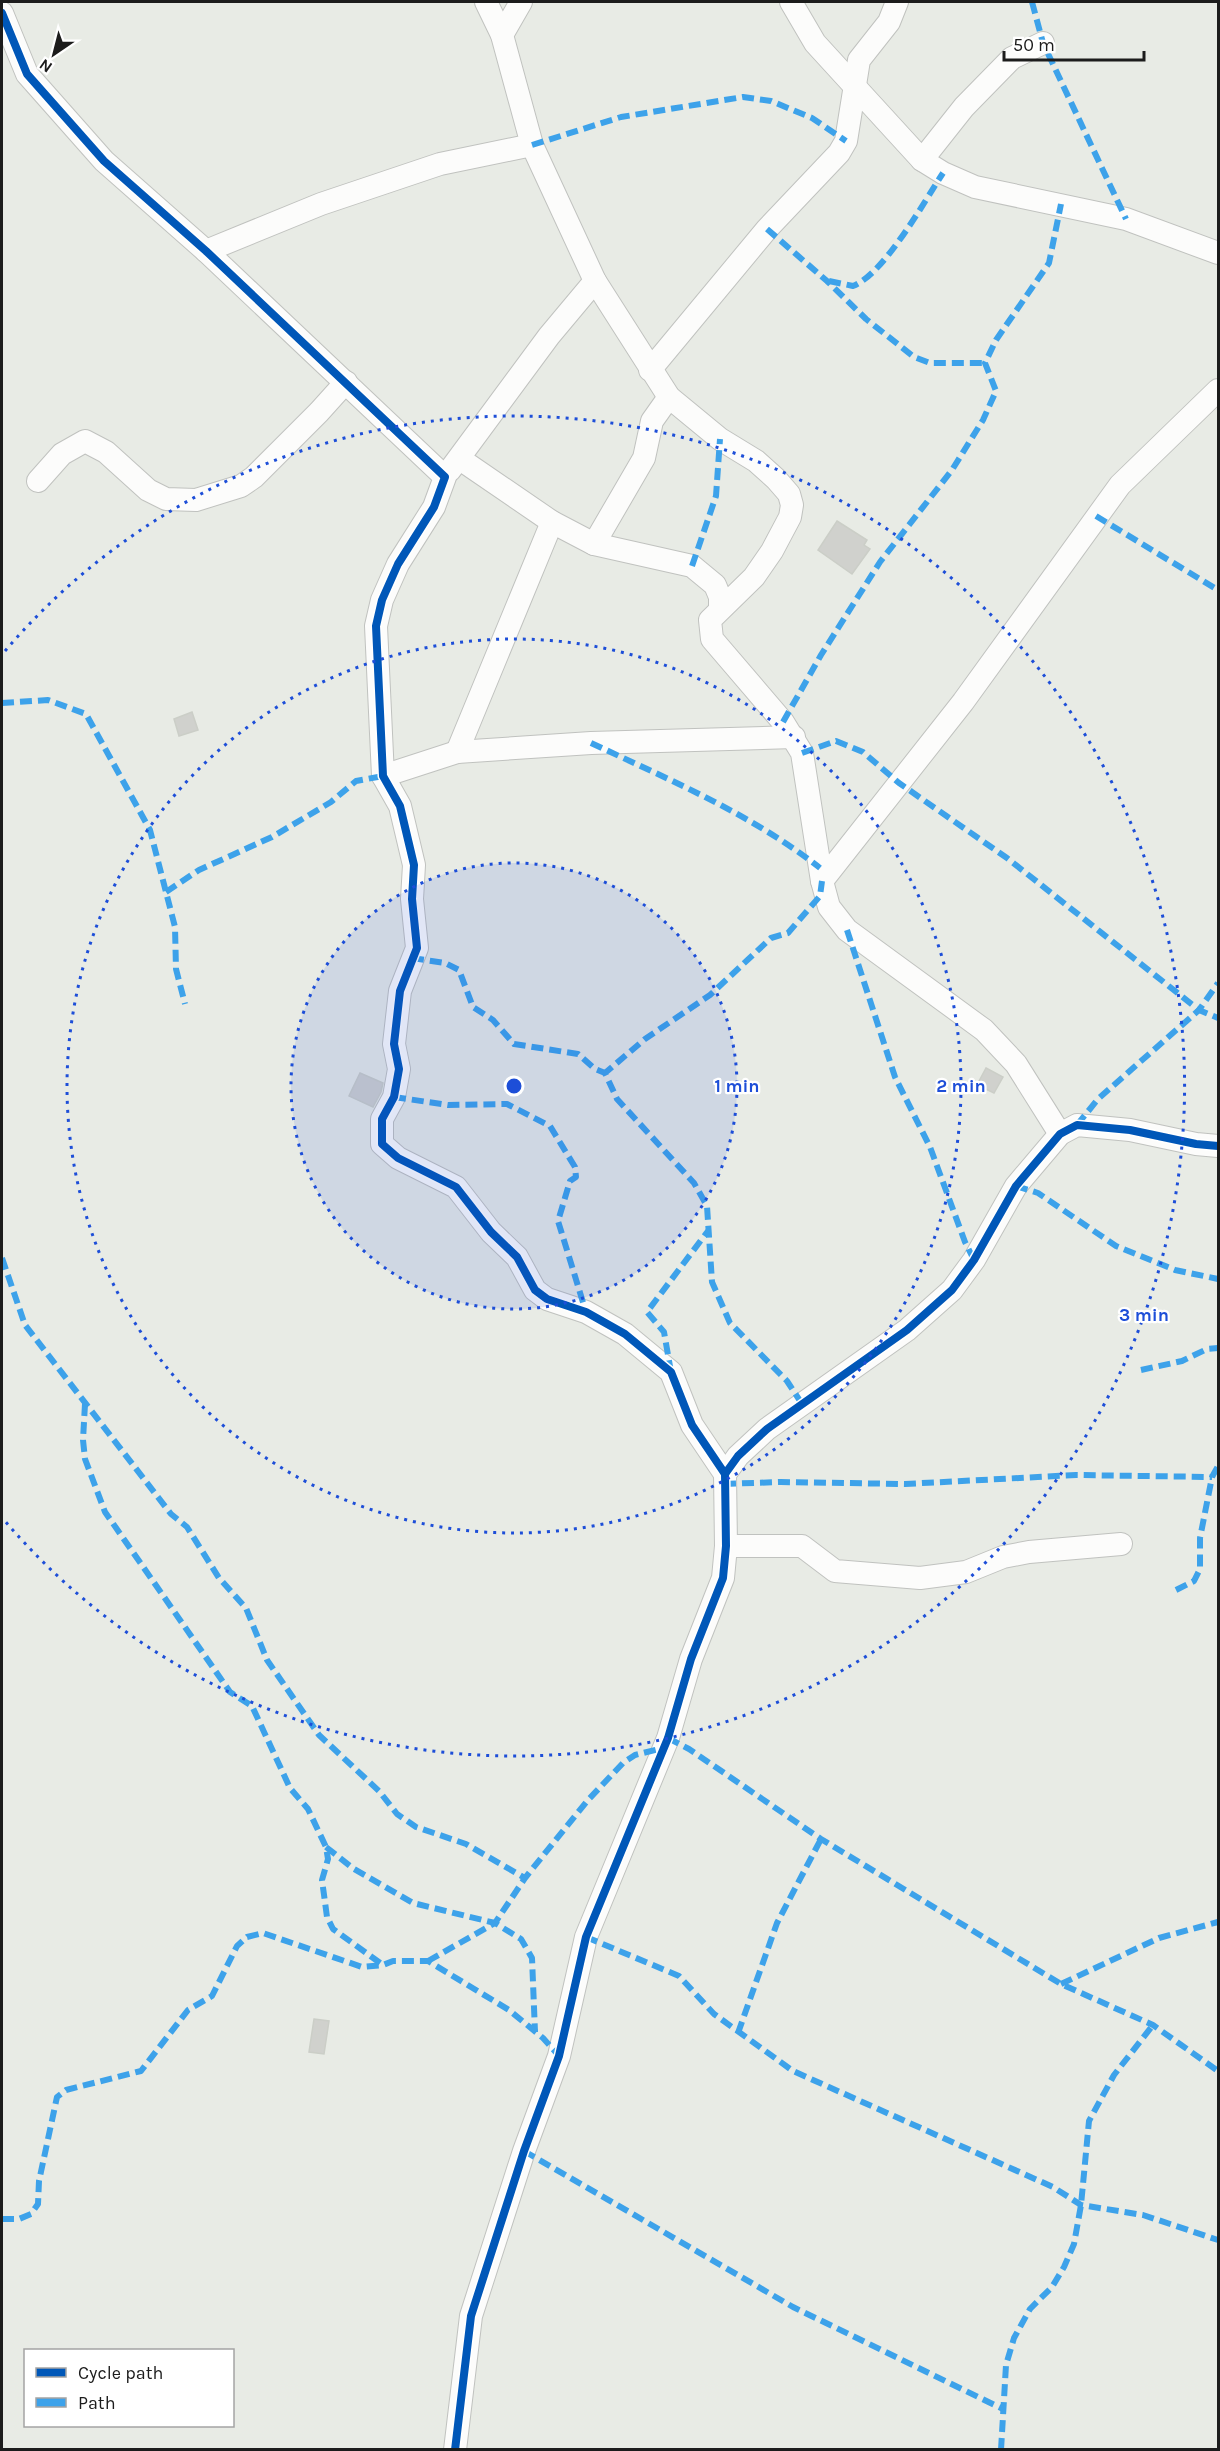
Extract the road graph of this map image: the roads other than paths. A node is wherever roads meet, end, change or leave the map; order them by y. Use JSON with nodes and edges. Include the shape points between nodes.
{"nodes":[{"id":1,"x":486,"y":2,"type":"edge"},
{"id":2,"x":521,"y":2,"type":"edge"},
{"id":3,"x":790,"y":2,"type":"edge"},
{"id":4,"x":897,"y":2,"type":"edge"},
{"id":5,"x":2,"y":13,"type":"edge"},
{"id":6,"x":502,"y":35,"type":"junction"},
{"id":7,"x":1043,"y":43,"type":"dead end"},
{"id":8,"x":855,"y":87,"type":"junction"},
{"id":9,"x":532,"y":145,"type":"junction"},
{"id":10,"x":922,"y":160,"type":"junction"},
{"id":11,"x":206,"y":251,"type":"junction"},
{"id":12,"x":1218,"y":253,"type":"edge"},
{"id":13,"x":595,"y":281,"type":"junction"},
{"id":14,"x":650,"y":370,"type":"junction"},
{"id":15,"x":346,"y":382,"type":"junction"},
{"id":16,"x":1218,"y":390,"type":"edge"},
{"id":17,"x":669,"y":397,"type":"junction"},
{"id":18,"x":460,"y":459,"type":"junction"},
{"id":19,"x":446,"y":477,"type":"junction"},
{"id":20,"x":38,"y":481,"type":"dead end"},
{"id":21,"x":552,"y":522,"type":"junction"},
{"id":22,"x":594,"y":544,"type":"junction"},
{"id":23,"x":720,"y":608,"type":"junction"},
{"id":24,"x":794,"y":737,"type":"junction"},
{"id":25,"x":457,"y":752,"type":"junction"},
{"id":26,"x":383,"y":776,"type":"junction"},
{"id":27,"x":822,"y":881,"type":"junction"},
{"id":28,"x":1060,"y":1134,"type":"junction"},
{"id":29,"x":1218,"y":1146,"type":"edge"},
{"id":30,"x":726,"y":1474,"type":"junction"},
{"id":31,"x":1121,"y":1544,"type":"dead end"},
{"id":32,"x":726,"y":1546,"type":"junction"},
{"id":33,"x":455,"y":2450,"type":"edge"}],
"edges":[{"from":1,"to":6,"type":"street"},
{"from":2,"to":6,"type":"street"},
{"from":3,"to":8,"type":"street","via":[[815,43]]},
{"from":4,"to":8,"type":"street","via":[[889,22],[859,60]]},
{"from":5,"to":11,"type":"street","via":[[27,74],[42,93],[104,160]]},
{"from":6,"to":9,"type":"street"},
{"from":7,"to":10,"type":"street","via":[[1012,58],[964,107]]},
{"from":8,"to":10,"type":"street"},
{"from":8,"to":14,"type":"street","via":[[846,141],[839,153],[767,229]]},
{"from":9,"to":11,"type":"street","via":[[440,164],[321,204]]},
{"from":9,"to":13,"type":"street"},
{"from":10,"to":12,"type":"street","via":[[975,187],[1126,219]]},
{"from":11,"to":15,"type":"street"},
{"from":13,"to":14,"type":"street"},
{"from":13,"to":18,"type":"street","via":[[549,336]]},
{"from":14,"to":17,"type":"street"},
{"from":15,"to":19,"type":"street"},
{"from":15,"to":20,"type":"street","via":[[254,477],[241,486],[207,497],[166,499],[148,490],[106,452],[85,441],[62,454]]},
{"from":16,"to":27,"type":"street","via":[[1120,485],[963,702]]},
{"from":17,"to":22,"type":"street","via":[[652,421],[644,458]]},
{"from":17,"to":23,"type":"street","via":[[770,473],[789,494],[792,505],[790,517],[766,560],[754,577]]},
{"from":18,"to":19,"type":"street"},
{"from":18,"to":21,"type":"street"},
{"from":19,"to":26,"type":"street","via":[[434,507],[398,564],[382,600],[376,626]]},
{"from":21,"to":22,"type":"street"},
{"from":21,"to":25,"type":"street"},
{"from":22,"to":23,"type":"street","via":[[692,566],[715,585]]},
{"from":23,"to":24,"type":"street","via":[[710,620],[712,639]]},
{"from":24,"to":25,"type":"street","via":[[591,743]]},
{"from":24,"to":27,"type":"street","via":[[802,753]]},
{"from":25,"to":26,"type":"street"},
{"from":26,"to":30,"type":"street","via":[[400,806],[414,866],[412,899],[417,948],[400,990],[394,1044],[399,1069],[394,1097],[382,1119],[382,1144],[398,1158],[456,1187],[491,1232],[517,1257],[535,1290],[547,1299],[586,1312],[625,1335],[671,1372],[692,1425]]},
{"from":27,"to":28,"type":"street","via":[[829,907],[847,930],[984,1030],[1017,1065]]},
{"from":28,"to":29,"type":"street","via":[[1077,1125]]},
{"from":28,"to":30,"type":"street","via":[[1016,1186],[974,1260],[952,1290],[907,1330],[767,1429],[738,1456]]},
{"from":30,"to":32,"type":"street"},
{"from":31,"to":32,"type":"street","via":[[1029,1552],[1003,1557],[966,1572],[920,1578],[835,1571],[802,1546]]},
{"from":32,"to":33,"type":"street","via":[[723,1578],[691,1659],[668,1738],[586,1937],[559,2056],[471,2316]]}]}
